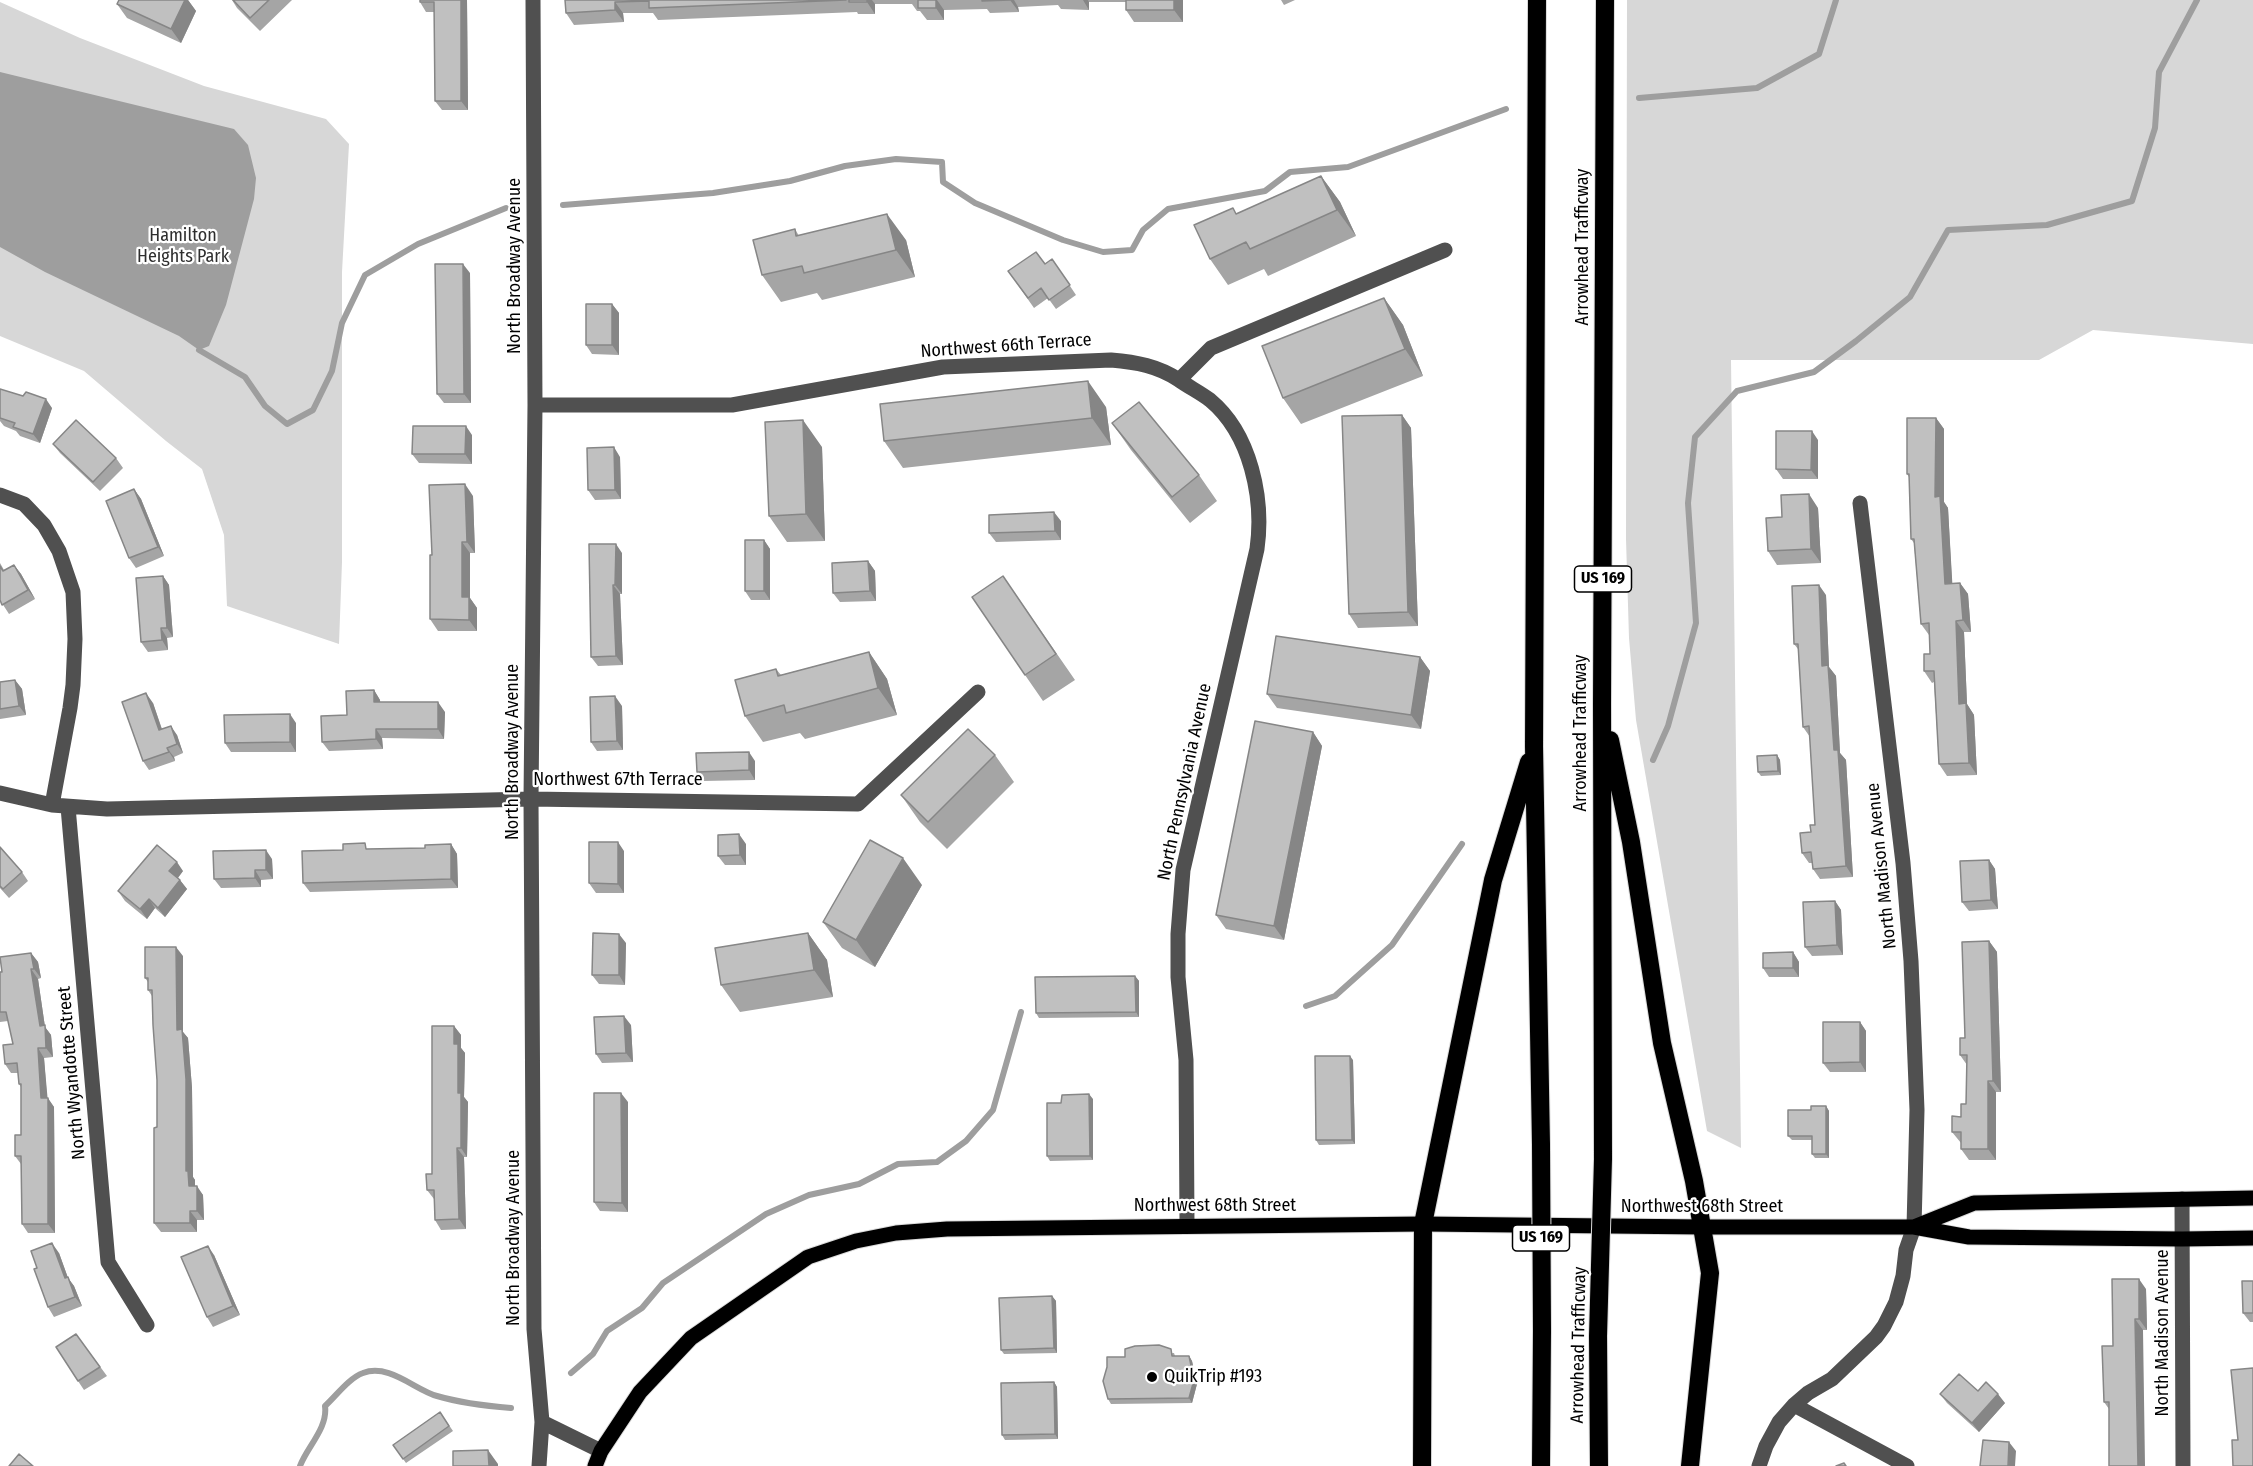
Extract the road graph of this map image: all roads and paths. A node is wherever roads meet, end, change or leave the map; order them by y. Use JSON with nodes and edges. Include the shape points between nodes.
{"nodes":[{"id":1,"x":533,"y":0,"type":"edge"},
{"id":2,"x":1537,"y":0,"type":"edge"},
{"id":3,"x":1605,"y":0,"type":"edge"},
{"id":4,"x":1445,"y":250,"type":"dead end"},
{"id":5,"x":1179,"y":380,"type":"junction"},
{"id":6,"x":535,"y":405,"type":"junction"},
{"id":7,"x":0,"y":495,"type":"edge"},
{"id":8,"x":1860,"y":503,"type":"dead end"},
{"id":9,"x":978,"y":692,"type":"dead end"},
{"id":10,"x":1602,"y":703,"type":"junction"},
{"id":11,"x":1534,"y":746,"type":"junction"},
{"id":12,"x":0,"y":793,"type":"edge"},
{"id":13,"x":531,"y":799,"type":"junction"},
{"id":14,"x":52,"y":805,"type":"junction"},
{"id":15,"x":68,"y":807,"type":"junction"},
{"id":16,"x":2253,"y":1198,"type":"edge"},
{"id":17,"x":2182,"y":1199,"type":"junction"},
{"id":18,"x":1423,"y":1224,"type":"junction"},
{"id":19,"x":1187,"y":1225,"type":"junction"},
{"id":20,"x":1703,"y":1227,"type":"junction"},
{"id":21,"x":1914,"y":1227,"type":"junction"},
{"id":22,"x":2253,"y":1238,"type":"edge"},
{"id":23,"x":2182,"y":1239,"type":"junction"},
{"id":24,"x":147,"y":1325,"type":"dead end"},
{"id":25,"x":1794,"y":1405,"type":"junction"},
{"id":26,"x":542,"y":1422,"type":"junction"},
{"id":27,"x":601,"y":1451,"type":"junction"},
{"id":28,"x":539,"y":1466,"type":"edge"},
{"id":29,"x":595,"y":1466,"type":"edge"},
{"id":30,"x":1422,"y":1466,"type":"edge"},
{"id":31,"x":1540,"y":1466,"type":"edge"},
{"id":32,"x":1599,"y":1466,"type":"edge"},
{"id":33,"x":1690,"y":1466,"type":"edge"},
{"id":34,"x":1759,"y":1466,"type":"edge"},
{"id":35,"x":1907,"y":1466,"type":"edge"},
{"id":36,"x":2183,"y":1466,"type":"edge"}],
"edges":[{"from":1,"to":6,"type":"street","name":"North Broadway Avenue"},
{"from":2,"to":11,"type":"highway","name":"Arrowhead Trafficway","number":"US 169"},
{"from":3,"to":10,"type":"highway","name":"Arrowhead Trafficway","number":"US 169"},
{"from":4,"to":5,"type":"street","via":[[1211,348]]},
{"from":5,"to":6,"type":"street","name":"Northwest 66th Terrace","via":[[1164,370],[1138,362],[1111,360],[943,367],[732,405]]},
{"from":5,"to":19,"type":"street","name":"North Pennsylvania Avenue","via":[[1211,401],[1238,436],[1250,462],[1259,505],[1257,549],[1183,870],[1178,977],[1186,1060]]},
{"from":6,"to":13,"type":"street","name":"North Broadway Avenue"},
{"from":7,"to":14,"type":"street","via":[[24,504],[44,525],[59,550],[73,592],[73,685]]},
{"from":8,"to":21,"type":"street","name":"North Madison Avenue","via":[[1911,961],[1917,1110]]},
{"from":9,"to":13,"type":"street","name":"Northwest 67th Terrace","via":[[858,804]]},
{"from":10,"to":20,"type":"highway","via":[[1631,842],[1662,1043]]},
{"from":10,"to":32,"type":"highway","name":"Arrowhead Trafficway","number":"US 169","bridge":true},
{"from":11,"to":18,"type":"highway","via":[[1493,880]]},
{"from":11,"to":31,"type":"highway","name":"Arrowhead Trafficway","number":"US 169","bridge":true,"via":[[1541,1145]]},
{"from":12,"to":14,"type":"street","name":"Northwest 67th Terrace"},
{"from":13,"to":15,"type":"street","name":"Northwest 67th Terrace"},
{"from":13,"to":26,"type":"street","name":"North Broadway Avenue","via":[[534,1329]]},
{"from":14,"to":15,"type":"street","name":"Northwest 67th Terrace"},
{"from":15,"to":24,"type":"street","name":"North Wyandotte Street","via":[[108,1262]]},
{"from":16,"to":17,"type":"main road","name":"Northwest 68th Street"},
{"from":17,"to":21,"type":"main road","name":"Northwest 68th Street","via":[[1974,1203]]},
{"from":17,"to":23,"type":"street","name":"North Madison Avenue"},
{"from":18,"to":19,"type":"main road","name":"Northwest 68th Street"},
{"from":18,"to":20,"type":"main road","name":"Northwest 68th Street"},
{"from":18,"to":30,"type":"highway"},
{"from":19,"to":27,"type":"main road","name":"Northwest 68th Street","via":[[896,1233],[808,1257],[691,1338],[640,1392]]},
{"from":20,"to":21,"type":"main road","name":"Northwest 68th Street"},
{"from":20,"to":33,"type":"highway","via":[[1710,1273]]},
{"from":21,"to":23,"type":"main road","name":"Northwest 68th Street","via":[[1969,1237]]},
{"from":21,"to":25,"type":"street","name":"North Madison Avenue","via":[[1896,1302],[1876,1337],[1832,1379]]},
{"from":22,"to":23,"type":"main road","name":"Northwest 68th Street"},
{"from":23,"to":36,"type":"street","name":"North Madison Avenue"},
{"from":25,"to":34,"type":"street","name":"North Madison Avenue","via":[[1779,1422]]},
{"from":25,"to":35,"type":"street"},
{"from":26,"to":27,"type":"street"},
{"from":26,"to":28,"type":"street","name":"North Broadway Avenue"},
{"from":27,"to":29,"type":"main road"}]}
